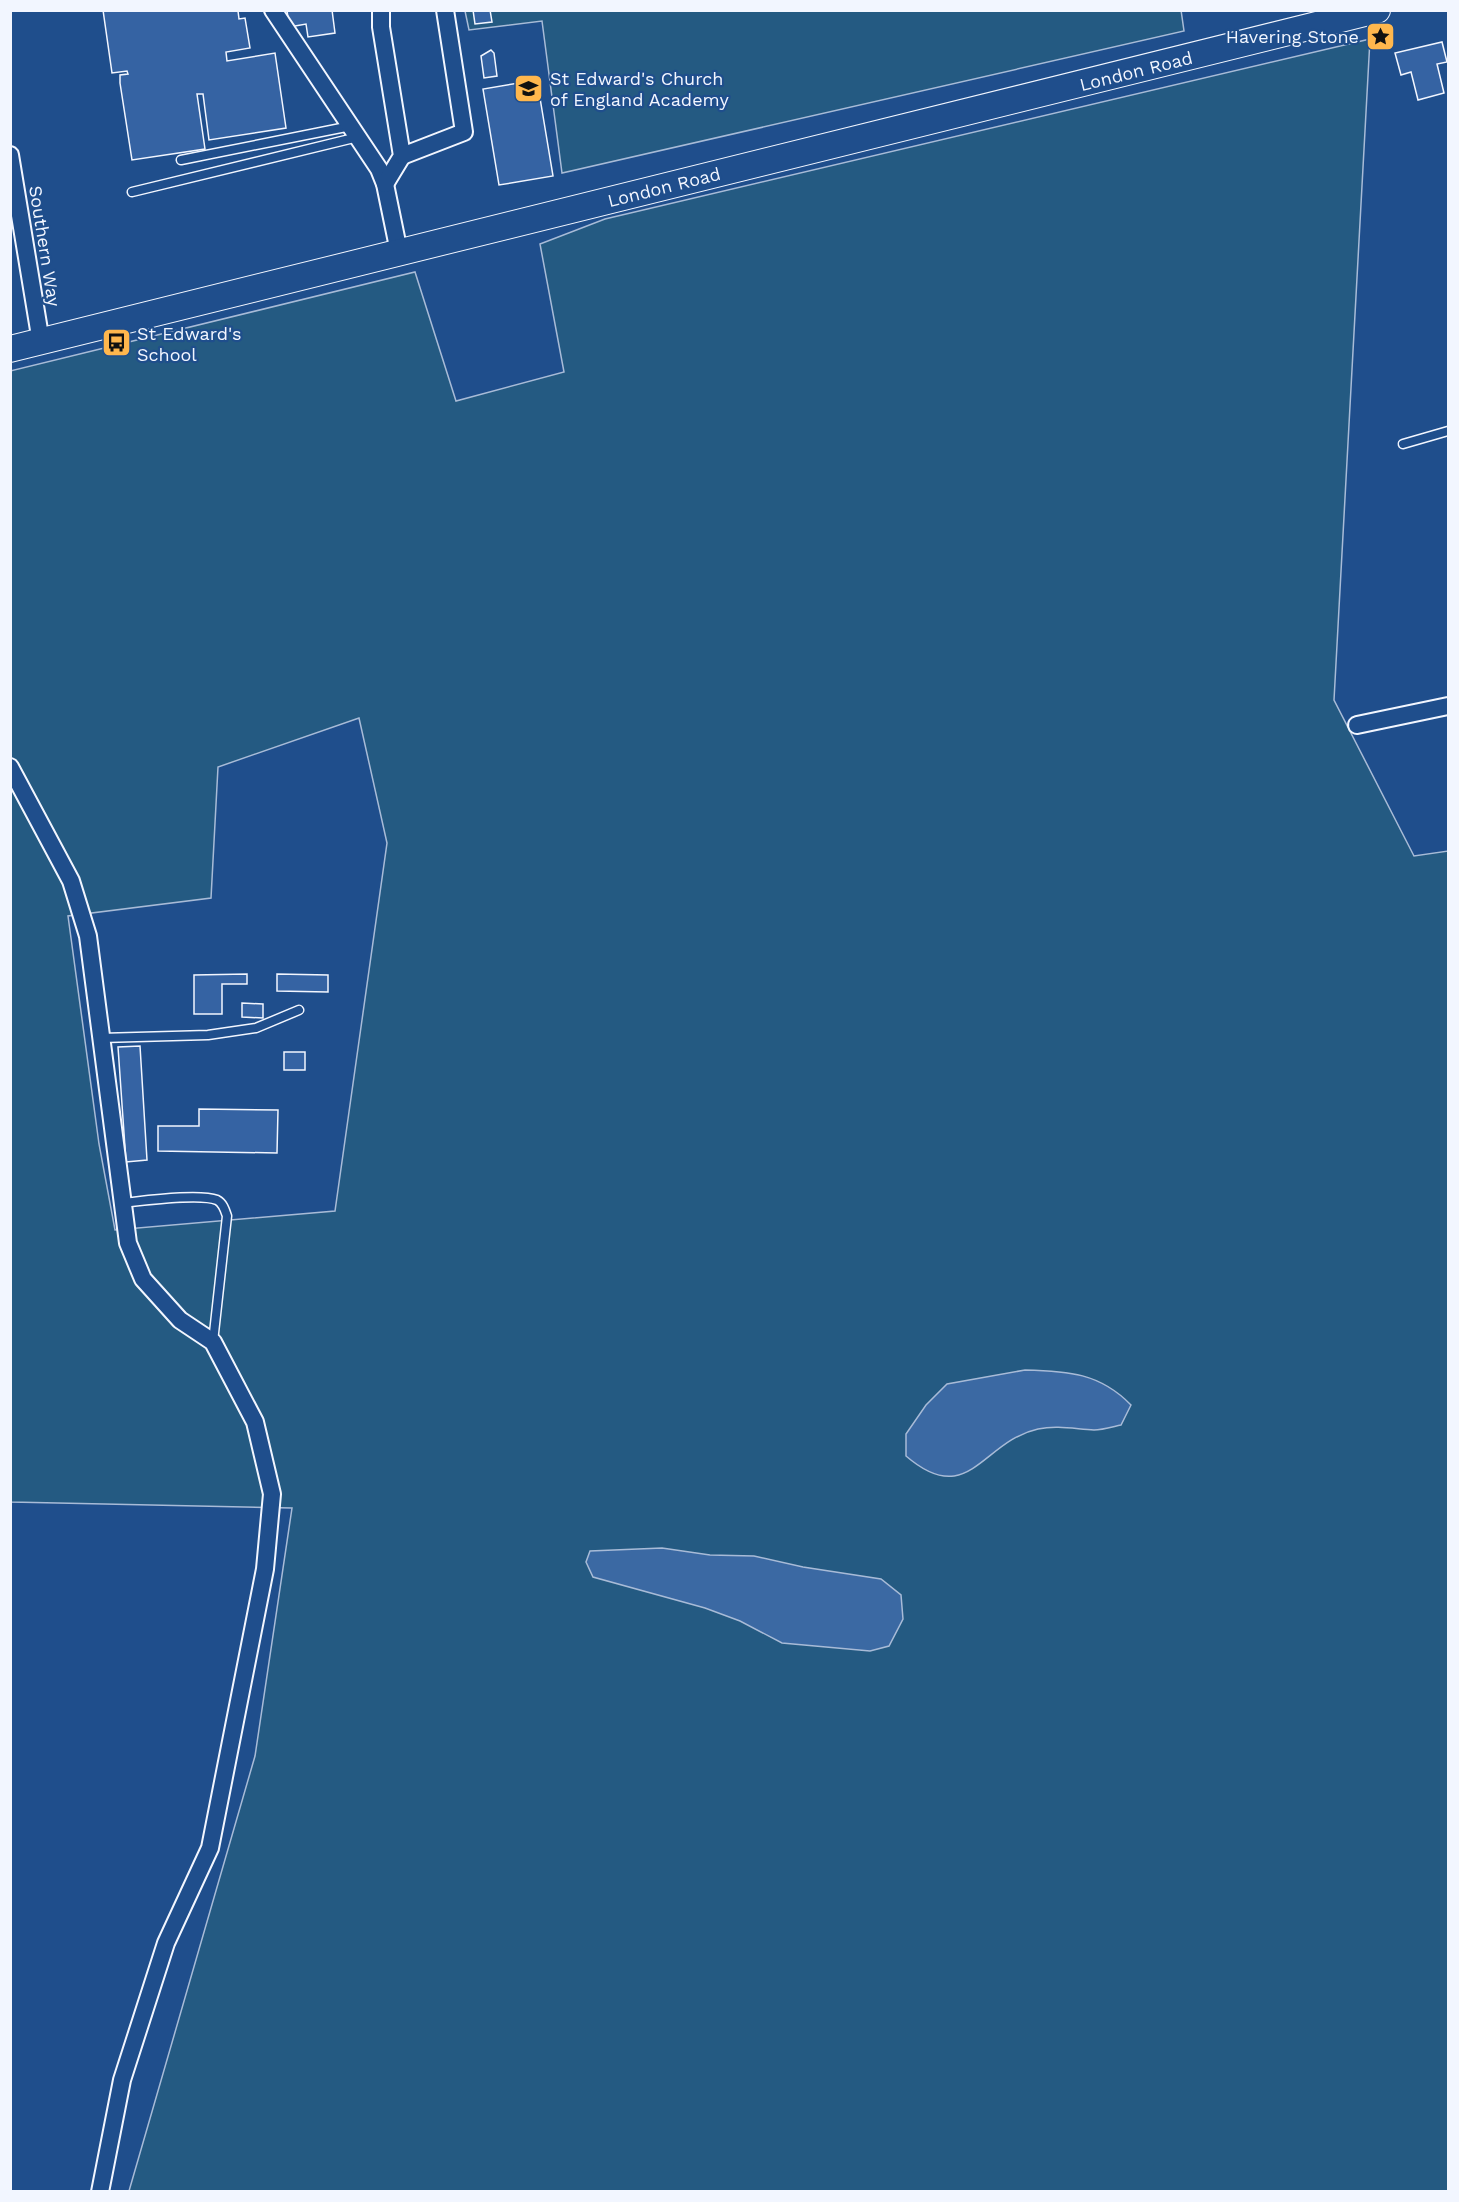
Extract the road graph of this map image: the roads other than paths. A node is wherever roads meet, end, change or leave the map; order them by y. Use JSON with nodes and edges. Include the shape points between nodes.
{"nodes":[{"id":1,"x":273,"y":10,"type":"edge"},
{"id":2,"x":381,"y":10,"type":"edge"},
{"id":3,"x":445,"y":10,"type":"edge"},
{"id":4,"x":1377,"y":10,"type":"edge"},
{"id":5,"x":1316,"y":18,"type":"edge"},
{"id":6,"x":355,"y":131,"type":"junction"},
{"id":7,"x":10,"y":155,"type":"edge"},
{"id":8,"x":402,"y":156,"type":"junction"},
{"id":9,"x":181,"y":160,"type":"dead end"},
{"id":10,"x":385,"y":184,"type":"junction"},
{"id":11,"x":132,"y":192,"type":"dead end"},
{"id":12,"x":399,"y":252,"type":"junction"},
{"id":13,"x":41,"y":342,"type":"junction"},
{"id":14,"x":10,"y":349,"type":"edge"},
{"id":15,"x":1449,"y":431,"type":"edge"},
{"id":16,"x":1403,"y":444,"type":"dead end"},
{"id":17,"x":1449,"y":705,"type":"edge"},
{"id":18,"x":1357,"y":725,"type":"dead end"},
{"id":19,"x":10,"y":767,"type":"edge"},
{"id":20,"x":299,"y":1010,"type":"dead end"},
{"id":21,"x":100,"y":1038,"type":"junction"},
{"id":22,"x":122,"y":1203,"type":"junction"},
{"id":23,"x":213,"y":1342,"type":"junction"},
{"id":24,"x":100,"y":2192,"type":"edge"}],
"edges":[{"from":1,"to":6,"type":"street"},
{"from":2,"to":8,"type":"street"},
{"from":3,"to":8,"type":"street","via":[[464,132]]},
{"from":4,"to":5,"type":"main road","name":"London Road"},
{"from":5,"to":12,"type":"main road","name":"London Road"},
{"from":6,"to":9,"type":"lane"},
{"from":6,"to":10,"type":"street"},
{"from":6,"to":11,"type":"lane"},
{"from":7,"to":13,"type":"street","name":"Southern Way"},
{"from":8,"to":10,"type":"street"},
{"from":10,"to":12,"type":"street"},
{"from":12,"to":13,"type":"main road","name":"London Road"},
{"from":13,"to":14,"type":"main road","name":"London Road"},
{"from":15,"to":16,"type":"lane"},
{"from":17,"to":18,"type":"street"},
{"from":19,"to":21,"type":"street","via":[[70,881],[88,936]]},
{"from":20,"to":21,"type":"lane","via":[[256,1029],[208,1035]]},
{"from":21,"to":22,"type":"street"},
{"from":22,"to":23,"type":"street","via":[[128,1243],[143,1279],[180,1320]]},
{"from":22,"to":23,"type":"lane","via":[[191,1198],[217,1200],[224,1206],[227,1216]]},
{"from":23,"to":24,"type":"street","via":[[255,1422],[272,1494],[265,1569],[210,1848],[166,1943],[122,2080]]}]}
